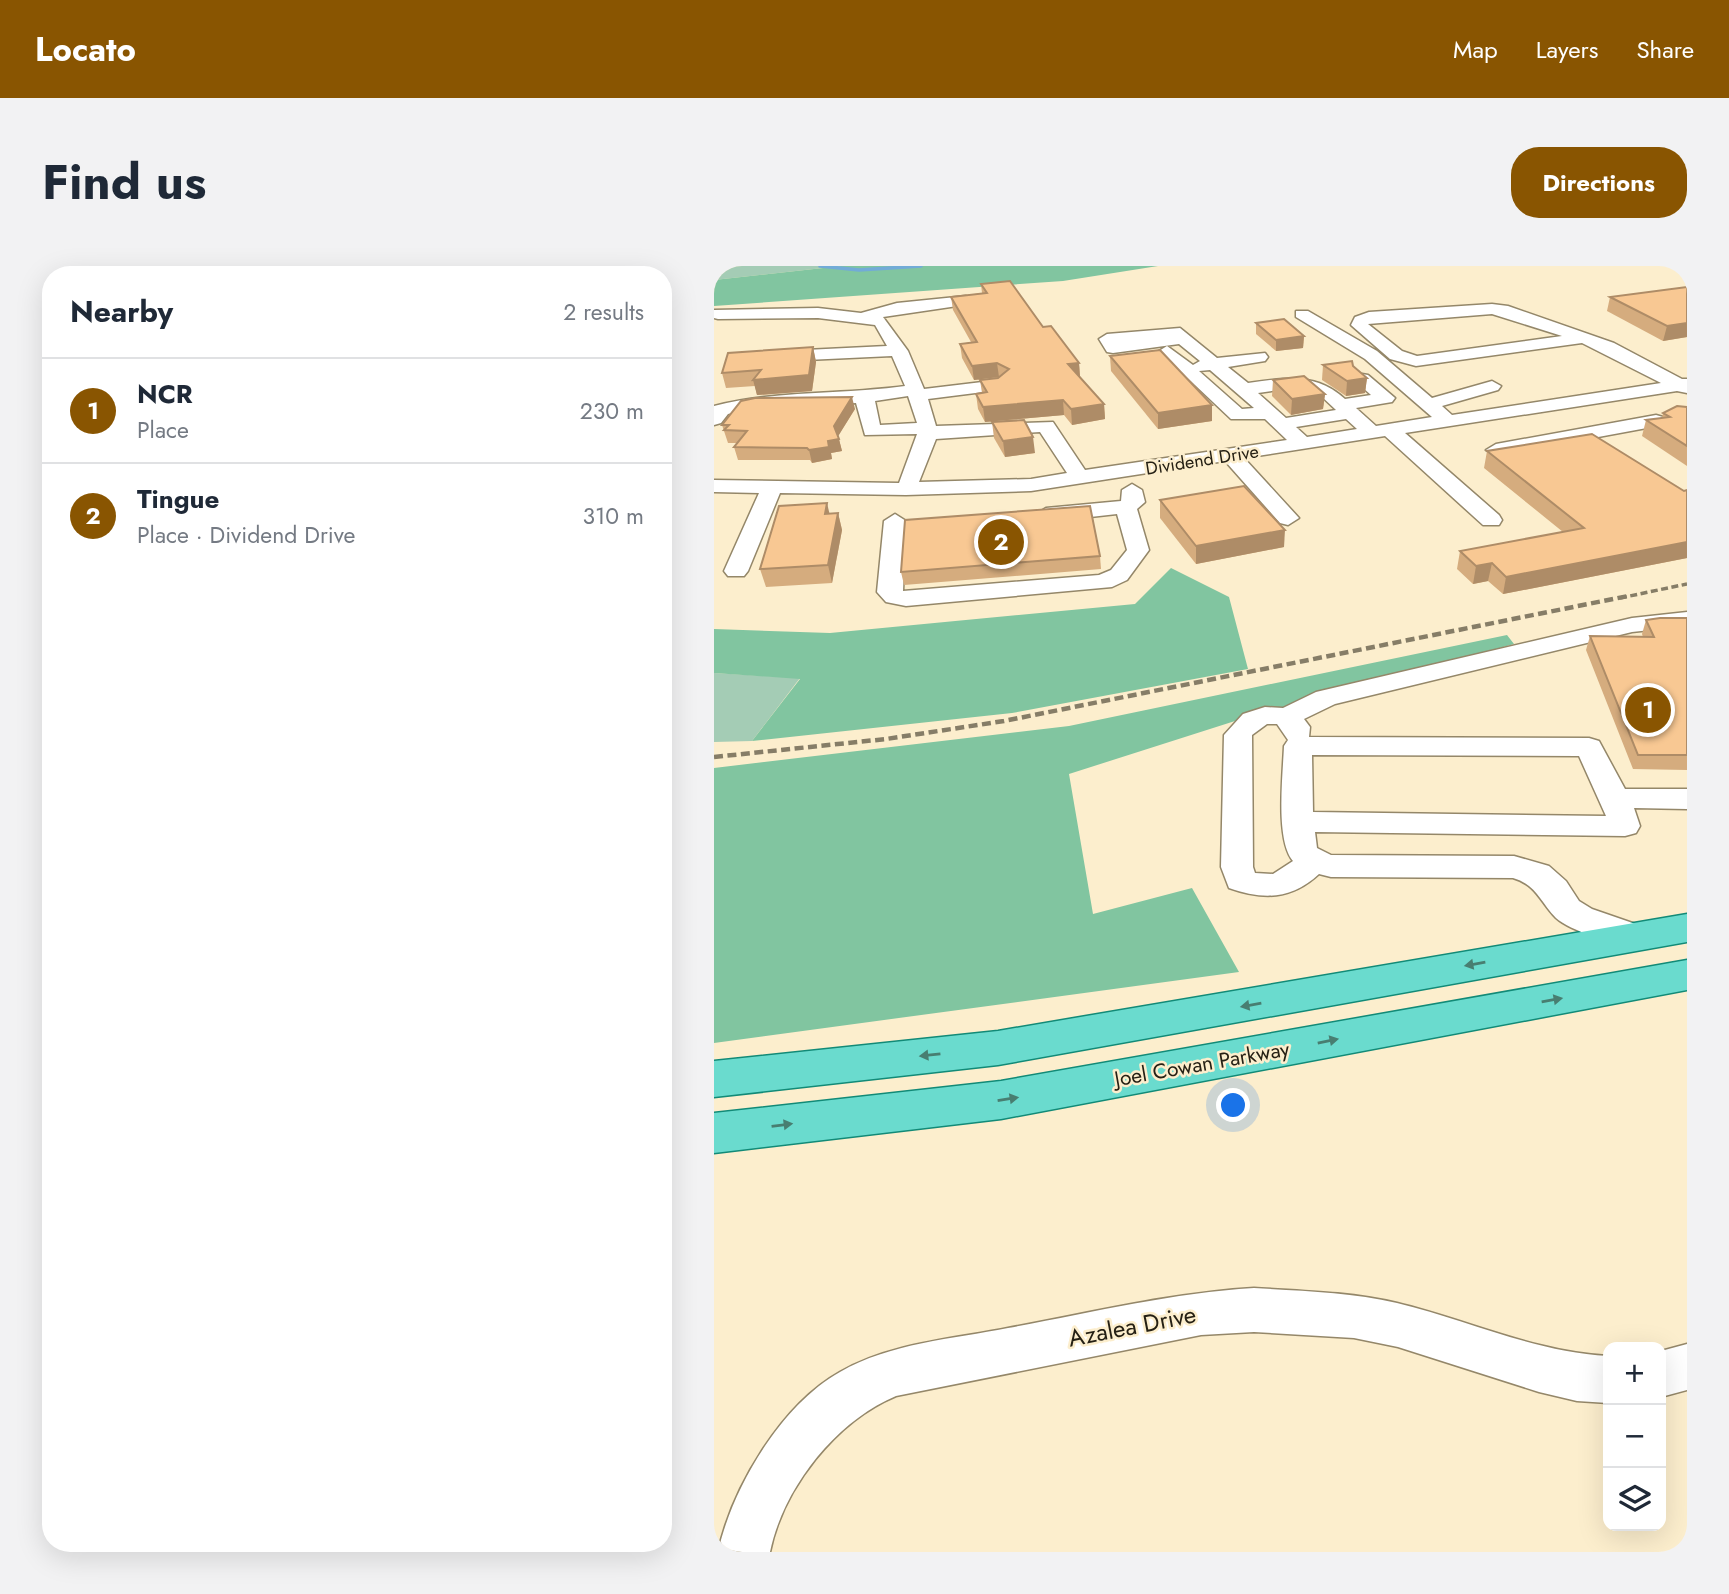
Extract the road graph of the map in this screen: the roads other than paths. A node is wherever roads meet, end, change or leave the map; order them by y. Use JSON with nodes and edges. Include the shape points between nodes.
{"nodes":[{"id":1,"x":966,"y":301,"type":"edge"},
{"id":2,"x":718,"y":314,"type":"dead end"},
{"id":3,"x":1302,"y":314,"type":"dead end"},
{"id":4,"x":865,"y":318,"type":"junction"},
{"id":5,"x":829,"y":331,"type":"dead end"},
{"id":6,"x":1183,"y":338,"type":"junction"},
{"id":7,"x":1584,"y":338,"type":"junction"},
{"id":8,"x":1157,"y":342,"type":"junction"},
{"id":9,"x":900,"y":351,"type":"junction"},
{"id":10,"x":785,"y":356,"type":"edge"},
{"id":11,"x":1259,"y":357,"type":"dead end"},
{"id":12,"x":1316,"y":367,"type":"dead end"},
{"id":13,"x":1184,"y":368,"type":"junction"},
{"id":14,"x":1293,"y":376,"type":"junction"},
{"id":15,"x":1231,"y":377,"type":"junction"},
{"id":16,"x":1362,"y":379,"type":"edge"},
{"id":17,"x":999,"y":385,"type":"edge"},
{"id":18,"x":1492,"y":386,"type":"dead end"},
{"id":19,"x":1685,"y":386,"type":"edge"},
{"id":20,"x":915,"y":393,"type":"junction"},
{"id":21,"x":866,"y":397,"type":"junction"},
{"id":22,"x":1429,"y":404,"type":"junction"},
{"id":23,"x":1540,"y":408,"type":"junction"},
{"id":24,"x":1345,"y":409,"type":"junction"},
{"id":25,"x":1275,"y":418,"type":"junction"},
{"id":26,"x":714,"y":419,"type":"edge"},
{"id":27,"x":1656,"y":421,"type":"edge"},
{"id":28,"x":1449,"y":422,"type":"junction"},
{"id":29,"x":928,"y":431,"type":"junction"},
{"id":30,"x":1382,"y":432,"type":"junction"},
{"id":31,"x":1582,"y":434,"type":"junction"},
{"id":32,"x":1303,"y":444,"type":"junction"},
{"id":33,"x":1496,"y":450,"type":"edge"},
{"id":34,"x":1609,"y":452,"type":"edge"},
{"id":35,"x":1230,"y":455,"type":"junction"},
{"id":36,"x":1122,"y":472,"type":"junction"},
{"id":37,"x":1080,"y":478,"type":"junction"},
{"id":38,"x":714,"y":486,"type":"edge"},
{"id":39,"x":772,"y":487,"type":"junction"},
{"id":40,"x":903,"y":489,"type":"junction"},
{"id":41,"x":1126,"y":507,"type":"junction"},
{"id":42,"x":1026,"y":516,"type":"edge"},
{"id":43,"x":1288,"y":518,"type":"dead end"},
{"id":44,"x":1491,"y":520,"type":"dead end"},
{"id":45,"x":895,"y":521,"type":"junction"},
{"id":46,"x":921,"y":525,"type":"edge"},
{"id":47,"x":736,"y":571,"type":"dead end"},
{"id":48,"x":1687,"y":619,"type":"edge"},
{"id":49,"x":1286,"y":717,"type":"junction"},
{"id":50,"x":1298,"y":746,"type":"junction"},
{"id":51,"x":1615,"y":798,"type":"junction"},
{"id":52,"x":1687,"y":799,"type":"edge"},
{"id":53,"x":1298,"y":822,"type":"junction"},
{"id":54,"x":1313,"y":861,"type":"junction"},
{"id":55,"x":1687,"y":928,"type":"edge"},
{"id":56,"x":1566,"y":929,"type":"junction"},
{"id":57,"x":1687,"y":975,"type":"edge"},
{"id":58,"x":714,"y":1079,"type":"edge"},
{"id":59,"x":714,"y":1133,"type":"edge"},
{"id":60,"x":1687,"y":1367,"type":"edge"},
{"id":61,"x":1666,"y":1373,"type":"edge"},
{"id":62,"x":1603,"y":1380,"type":"edge"},
{"id":63,"x":744,"y":1552,"type":"edge"}],
"edges":[{"from":1,"to":4,"type":"street","via":[[897,309]]},
{"from":2,"to":4,"type":"street","via":[[818,313]]},
{"from":3,"to":22,"type":"street","via":[[1371,355]]},
{"from":4,"to":5,"type":"street"},
{"from":4,"to":9,"type":"street","via":[[881,321]]},
{"from":6,"to":8,"type":"street"},
{"from":6,"to":8,"type":"street","via":[[1174,331],[1107,339],[1113,348]]},
{"from":6,"to":15,"type":"street"},
{"from":7,"to":7,"type":"street","via":[[1416,361],[1396,355],[1359,325],[1369,317],[1492,309]]},
{"from":7,"to":19,"type":"street"},
{"from":8,"to":13,"type":"street"},
{"from":9,"to":10,"type":"street"},
{"from":9,"to":20,"type":"street"},
{"from":11,"to":15,"type":"street"},
{"from":12,"to":14,"type":"street"},
{"from":13,"to":15,"type":"street"},
{"from":13,"to":25,"type":"street","via":[[1238,415]]},
{"from":14,"to":15,"type":"street"},
{"from":14,"to":24,"type":"street","via":[[1325,390]]},
{"from":15,"to":25,"type":"street"},
{"from":16,"to":24,"type":"street","via":[[1386,398]]},
{"from":17,"to":20,"type":"street"},
{"from":18,"to":22,"type":"street"},
{"from":19,"to":23,"type":"street","name":"Dividend Drive"},
{"from":20,"to":21,"type":"street"},
{"from":20,"to":29,"type":"street"},
{"from":21,"to":26,"type":"street","via":[[758,401],[721,410]]},
{"from":21,"to":29,"type":"street","via":[[872,431]]},
{"from":22,"to":28,"type":"street"},
{"from":23,"to":28,"type":"street","name":"Dividend Drive"},
{"from":23,"to":31,"type":"street"},
{"from":24,"to":25,"type":"street"},
{"from":24,"to":30,"type":"street"},
{"from":25,"to":32,"type":"street"},
{"from":27,"to":31,"type":"street"},
{"from":28,"to":30,"type":"street","name":"Dividend Drive"},
{"from":29,"to":37,"type":"street","via":[[1046,426]]},
{"from":29,"to":40,"type":"street"},
{"from":30,"to":32,"type":"street","name":"Dividend Drive"},
{"from":30,"to":44,"type":"street"},
{"from":31,"to":33,"type":"street"},
{"from":31,"to":34,"type":"street"},
{"from":32,"to":35,"type":"street","name":"Dividend Drive"},
{"from":35,"to":36,"type":"street","name":"Dividend Drive"},
{"from":35,"to":43,"type":"street"},
{"from":36,"to":37,"type":"street","name":"Dividend Drive"},
{"from":36,"to":41,"type":"street","via":[[1135,497]]},
{"from":37,"to":40,"type":"street","name":"Dividend Drive","via":[[997,487]]},
{"from":38,"to":39,"type":"street","name":"Dividend Drive"},
{"from":39,"to":40,"type":"street","name":"Dividend Drive"},
{"from":39,"to":47,"type":"street"},
{"from":40,"to":45,"type":"street"},
{"from":41,"to":42,"type":"street"},
{"from":41,"to":45,"type":"street","via":[[1138,550],[1119,575],[1104,582],[906,599],[889,592]]},
{"from":45,"to":46,"type":"street"},
{"from":48,"to":49,"type":"street","via":[[1632,625],[1326,698]]},
{"from":49,"to":50,"type":"street","via":[[1296,727]]},
{"from":49,"to":54,"type":"street","via":[[1258,717],[1238,735],[1237,867],[1240,880],[1276,886],[1293,881]]},
{"from":50,"to":51,"type":"street","via":[[1589,747]]},
{"from":50,"to":53,"type":"street"},
{"from":51,"to":52,"type":"street"},
{"from":51,"to":53,"type":"street","via":[[1625,826]]},
{"from":53,"to":54,"type":"street","via":[[1302,852]]},
{"from":54,"to":56,"type":"street","via":[[1331,866],[1514,867],[1538,874],[1554,889]]},
{"from":55,"to":56,"type":"main road","via":[[1635,937]]},
{"from":56,"to":58,"type":"main road","one_way":true,"via":[[998,1048]]},
{"from":59,"to":57,"type":"main road","name":"Joel Cowan Parkway","one_way":true,"via":[[1002,1100]]},
{"from":60,"to":61,"type":"street"},
{"from":62,"to":63,"type":"street","name":"Azalea Drive","via":[[1577,1378],[1376,1320],[1254,1310],[1201,1312],[908,1370],[853,1391],[800,1444],[766,1490]]}]}
